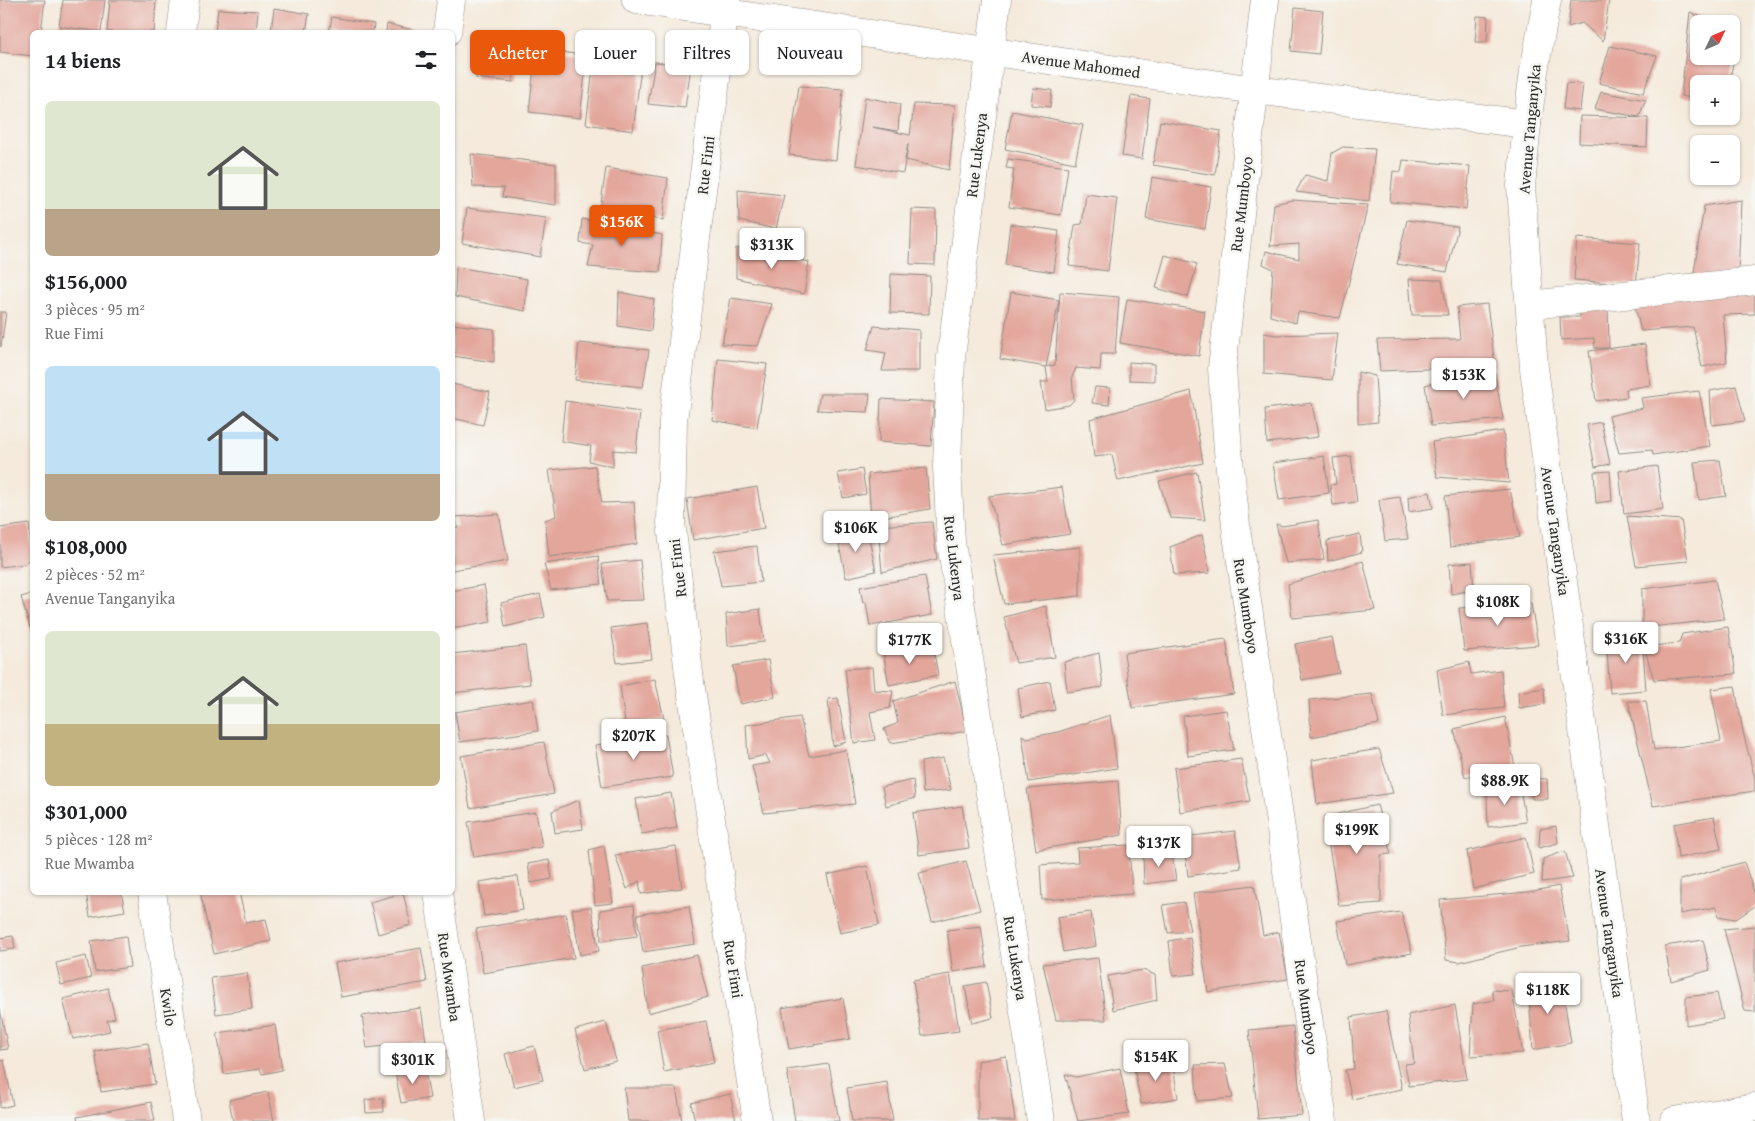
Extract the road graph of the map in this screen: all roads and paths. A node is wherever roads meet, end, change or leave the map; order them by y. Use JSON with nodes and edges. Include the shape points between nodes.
{"nodes":[{"id":1,"x":185,"y":0,"type":"edge"},
{"id":2,"x":451,"y":0,"type":"edge"},
{"id":3,"x":636,"y":0,"type":"edge"},
{"id":4,"x":997,"y":0,"type":"edge"},
{"id":5,"x":1265,"y":0,"type":"edge"},
{"id":6,"x":1547,"y":0,"type":"edge"},
{"id":7,"x":725,"y":6,"type":"edge"},
{"id":8,"x":181,"y":30,"type":"edge"},
{"id":9,"x":447,"y":30,"type":"edge"},
{"id":10,"x":989,"y":51,"type":"junction"},
{"id":11,"x":1255,"y":90,"type":"junction"},
{"id":12,"x":1527,"y":124,"type":"junction"},
{"id":13,"x":1755,"y":281,"type":"edge"},
{"id":14,"x":1530,"y":305,"type":"junction"},
{"id":15,"x":152,"y":895,"type":"edge"},
{"id":16,"x":438,"y":895,"type":"edge"},
{"id":17,"x":1755,"y":1107,"type":"edge"},
{"id":18,"x":186,"y":1121,"type":"edge"},
{"id":19,"x":471,"y":1121,"type":"edge"},
{"id":20,"x":757,"y":1121,"type":"edge"},
{"id":21,"x":1041,"y":1121,"type":"edge"},
{"id":22,"x":1323,"y":1121,"type":"edge"},
{"id":23,"x":1636,"y":1121,"type":"edge"},
{"id":24,"x":1674,"y":1121,"type":"edge"}],
"edges":[{"from":1,"to":8,"type":"street"},
{"from":2,"to":9,"type":"street"},
{"from":3,"to":7,"type":"street","name":"Avenue Mahomed"},
{"from":4,"to":10,"type":"street","name":"Rue Lukenya"},
{"from":5,"to":11,"type":"street","name":"Rue Mumboyo"},
{"from":6,"to":12,"type":"street","name":"Avenue Tanganyika"},
{"from":7,"to":10,"type":"street","name":"Avenue Mahomed"},
{"from":7,"to":20,"type":"street","name":"Rue Fimi","via":[[673,421],[671,522],[690,682]]},
{"from":10,"to":11,"type":"street","name":"Avenue Mahomed"},
{"from":10,"to":21,"type":"street","name":"Rue Lukenya","via":[[951,357],[947,466],[951,543]]},
{"from":11,"to":12,"type":"street","name":"Avenue Mahomed"},
{"from":11,"to":22,"type":"street","name":"Rue Mumboyo","via":[[1222,368],[1225,414],[1236,535]]},
{"from":12,"to":14,"type":"street","name":"Avenue Tanganyika","via":[[1521,186]]},
{"from":13,"to":14,"type":"street"},
{"from":14,"to":23,"type":"street","name":"Avenue Tanganyika","via":[[1536,378]]},
{"from":15,"to":18,"type":"street","name":"Kwilo"},
{"from":16,"to":19,"type":"street","name":"Rue Mwamba"},
{"from":17,"to":24,"type":"street"}]}
